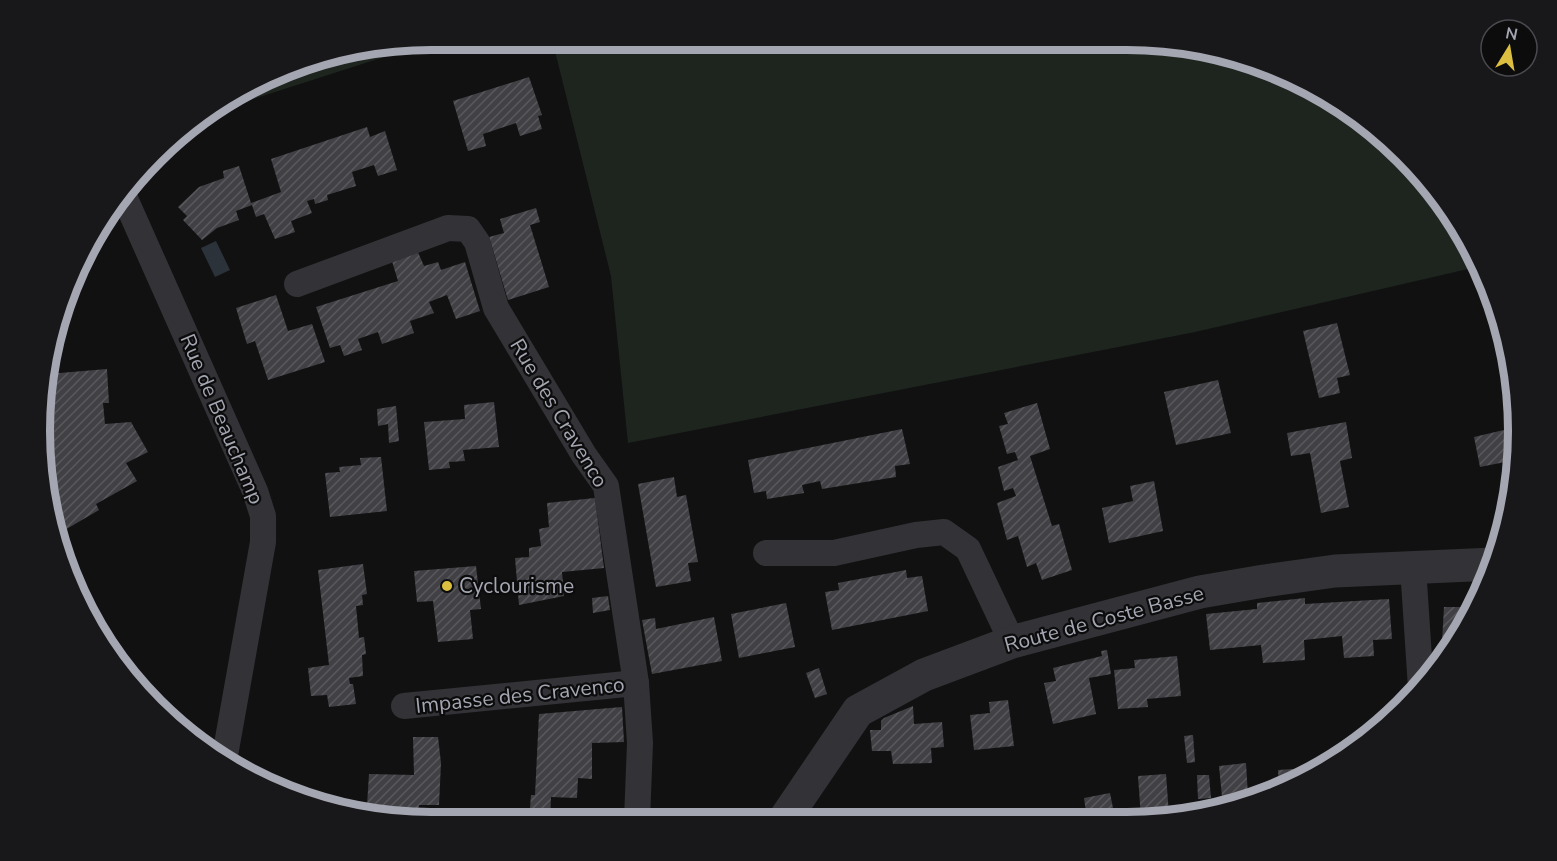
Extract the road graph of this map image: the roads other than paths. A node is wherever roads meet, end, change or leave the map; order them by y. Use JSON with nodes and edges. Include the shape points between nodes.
{"nodes":[{"id":1,"x":126,"y":201,"type":"edge"},
{"id":2,"x":297,"y":284,"type":"dead end"},
{"id":3,"x":766,"y":553,"type":"dead end"},
{"id":4,"x":1483,"y":564,"type":"edge"},
{"id":5,"x":1413,"y":567,"type":"junction"},
{"id":6,"x":1012,"y":642,"type":"junction"},
{"id":7,"x":1420,"y":673,"type":"edge"},
{"id":8,"x":636,"y":683,"type":"junction"},
{"id":9,"x":404,"y":706,"type":"dead end"},
{"id":10,"x":226,"y":751,"type":"edge"},
{"id":11,"x":637,"y":812,"type":"edge"},
{"id":12,"x":789,"y":812,"type":"edge"}],
"edges":[{"from":1,"to":10,"type":"street","name":"Rue de Beauchamp","via":[[263,516],[263,542]]},
{"from":2,"to":8,"type":"street","name":"Rue des Cravenco","via":[[448,228],[468,229],[477,242],[496,308],[606,486]]},
{"from":3,"to":6,"type":"street","via":[[834,553],[944,532],[968,549]]},
{"from":4,"to":5,"type":"street","name":"Route de Coste Basse"},
{"from":5,"to":6,"type":"street","name":"Route de Coste Basse","via":[[1335,571],[1200,592]]},
{"from":5,"to":7,"type":"street"},
{"from":6,"to":12,"type":"street","name":"Route de Coste Basse","via":[[924,675],[858,711]]},
{"from":8,"to":9,"type":"street","name":"Impasse des Cravenco"},
{"from":8,"to":11,"type":"street","name":"Rue des Cravenco","via":[[640,743]]}]}
